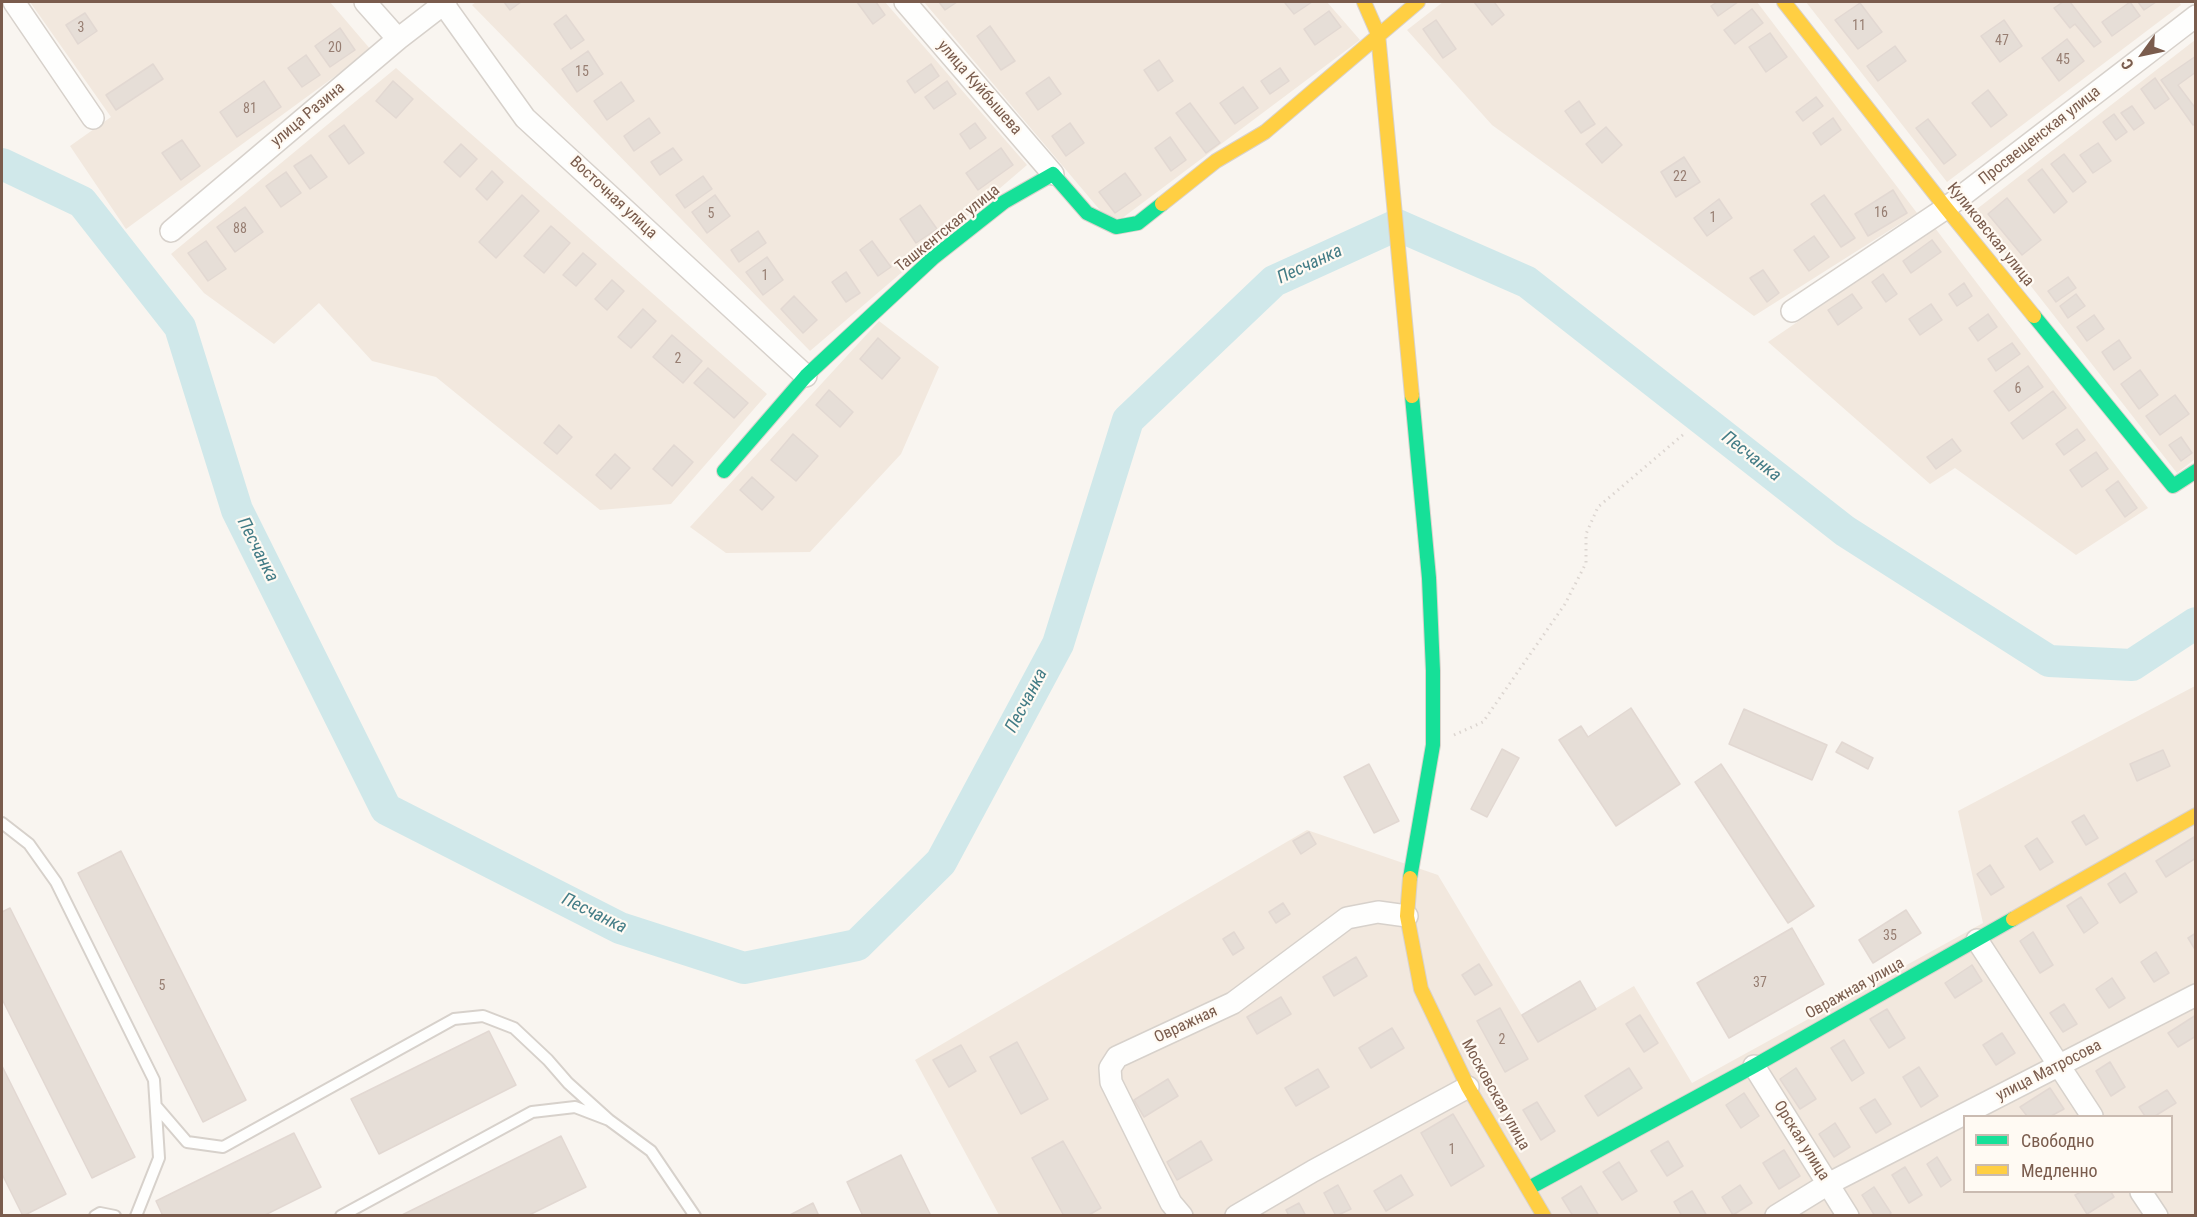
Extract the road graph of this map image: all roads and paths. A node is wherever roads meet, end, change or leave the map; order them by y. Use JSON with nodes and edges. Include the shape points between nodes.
{"nodes":[{"id":1,"x":14,"y":2,"type":"edge"},
{"id":2,"x":365,"y":2,"type":"edge"},
{"id":3,"x":444,"y":2,"type":"edge"},
{"id":4,"x":905,"y":2,"type":"edge"},
{"id":5,"x":1364,"y":2,"type":"edge"},
{"id":6,"x":1418,"y":2,"type":"edge"},
{"id":7,"x":1784,"y":2,"type":"edge"},
{"id":8,"x":2196,"y":16,"type":"edge"},
{"id":9,"x":1378,"y":34,"type":"junction"},
{"id":10,"x":398,"y":39,"type":"junction"},
{"id":11,"x":93,"y":118,"type":"dead end"},
{"id":12,"x":1053,"y":174,"type":"junction"},
{"id":13,"x":1946,"y":208,"type":"junction"},
{"id":14,"x":171,"y":231,"type":"dead end"},
{"id":15,"x":1792,"y":310,"type":"dead end"},
{"id":16,"x":806,"y":376,"type":"junction"},
{"id":17,"x":1685,"y":433,"type":"dead end"},
{"id":18,"x":724,"y":471,"type":"dead end"},
{"id":19,"x":2196,"y":471,"type":"edge"},
{"id":20,"x":1433,"y":745,"type":"junction"},
{"id":21,"x":2196,"y":815,"type":"edge"},
{"id":22,"x":2,"y":823,"type":"edge"},
{"id":23,"x":1407,"y":916,"type":"junction"},
{"id":24,"x":1977,"y":940,"type":"junction"},
{"id":25,"x":2196,"y":995,"type":"edge"},
{"id":26,"x":1754,"y":1066,"type":"junction"},
{"id":27,"x":2060,"y":1066,"type":"junction"},
{"id":28,"x":1468,"y":1087,"type":"junction"},
{"id":29,"x":156,"y":1106,"type":"junction"},
{"id":30,"x":1963,"y":1115,"type":"edge"},
{"id":31,"x":1964,"y":1115,"type":"edge"},
{"id":32,"x":2091,"y":1115,"type":"edge"},
{"id":33,"x":609,"y":1120,"type":"junction"},
{"id":34,"x":1828,"y":1184,"type":"junction"},
{"id":35,"x":1529,"y":1188,"type":"junction"},
{"id":36,"x":2142,"y":1193,"type":"edge"},
{"id":37,"x":95,"y":1215,"type":"edge"},
{"id":38,"x":115,"y":1215,"type":"edge"},
{"id":39,"x":136,"y":1215,"type":"edge"},
{"id":40,"x":341,"y":1215,"type":"edge"},
{"id":41,"x":695,"y":1215,"type":"edge"},
{"id":42,"x":1182,"y":1215,"type":"edge"},
{"id":43,"x":1236,"y":1215,"type":"edge"},
{"id":44,"x":1544,"y":1215,"type":"edge"},
{"id":45,"x":1776,"y":1215,"type":"edge"},
{"id":46,"x":1848,"y":1215,"type":"edge"},
{"id":47,"x":2157,"y":1215,"type":"edge"}],
"edges":[{"from":1,"to":11,"type":"street"},
{"from":2,"to":10,"type":"street"},
{"from":3,"to":10,"type":"street","name":"улица Разина"},
{"from":3,"to":16,"type":"street","name":"Восточная улица","via":[[525,118]]},
{"from":4,"to":12,"type":"street","name":"улица Куйбышева"},
{"from":5,"to":9,"type":"street","name":"Московская улица"},
{"from":6,"to":9,"type":"street"},
{"from":7,"to":13,"type":"street","name":"Куликовская улица"},
{"from":8,"to":13,"type":"street","name":"Просвещенская улица"},
{"from":9,"to":12,"type":"street","via":[[1265,132],[1216,161],[1138,223],[1116,227],[1087,213]]},
{"from":9,"to":20,"type":"street","name":"Московская улица","via":[[1429,578]]},
{"from":10,"to":14,"type":"street","name":"улица Разина"},
{"from":12,"to":16,"type":"street","name":"Ташкентская улица","via":[[1004,202],[933,258]]},
{"from":13,"to":15,"type":"street","name":"Просвещенская улица"},
{"from":13,"to":19,"type":"street","name":"Куликовская улица","via":[[2173,486]]},
{"from":16,"to":18,"type":"street","name":"Ташкентская улица"},
{"from":17,"to":20,"type":"path","via":[[1598,507],[1586,534],[1586,563],[1565,604],[1483,722]]},
{"from":20,"to":23,"type":"street","name":"Московская улица","via":[[1410,871]]},
{"from":21,"to":24,"type":"street","name":"Овражная улица"},
{"from":22,"to":29,"type":"lane","via":[[29,844],[56,882],[154,1080]]},
{"from":23,"to":28,"type":"street","name":"Московская улица","via":[[1421,989]]},
{"from":23,"to":42,"type":"street","name":"Овражная","via":[[1378,912],[1347,918],[1233,1003],[1117,1057],[1110,1068],[1111,1082],[1171,1203]]},
{"from":24,"to":26,"type":"street","name":"Овражная улица"},
{"from":24,"to":27,"type":"street"},
{"from":25,"to":27,"type":"street","name":"улица Матросова"},
{"from":26,"to":34,"type":"street","name":"Орская улица"},
{"from":26,"to":35,"type":"street","name":"Овражная улица"},
{"from":27,"to":31,"type":"street","name":"улица Матросова"},
{"from":27,"to":32,"type":"street"},
{"from":28,"to":35,"type":"street","name":"Московская улица"},
{"from":28,"to":43,"type":"street"},
{"from":29,"to":33,"type":"lane","via":[[187,1142],[223,1147],[454,1019],[483,1016],[514,1028]]},
{"from":29,"to":39,"type":"lane","via":[[159,1158]]},
{"from":30,"to":34,"type":"street","name":"улица Матросова"},
{"from":33,"to":40,"type":"lane","via":[[575,1107],[532,1112]]},
{"from":33,"to":41,"type":"lane","via":[[651,1151]]},
{"from":34,"to":45,"type":"street","name":"улица Матросова"},
{"from":34,"to":46,"type":"street","name":"Орская улица"},
{"from":35,"to":44,"type":"street","name":"Московская улица"},
{"from":36,"to":47,"type":"street"},
{"from":37,"to":38,"type":"lane"}]}
